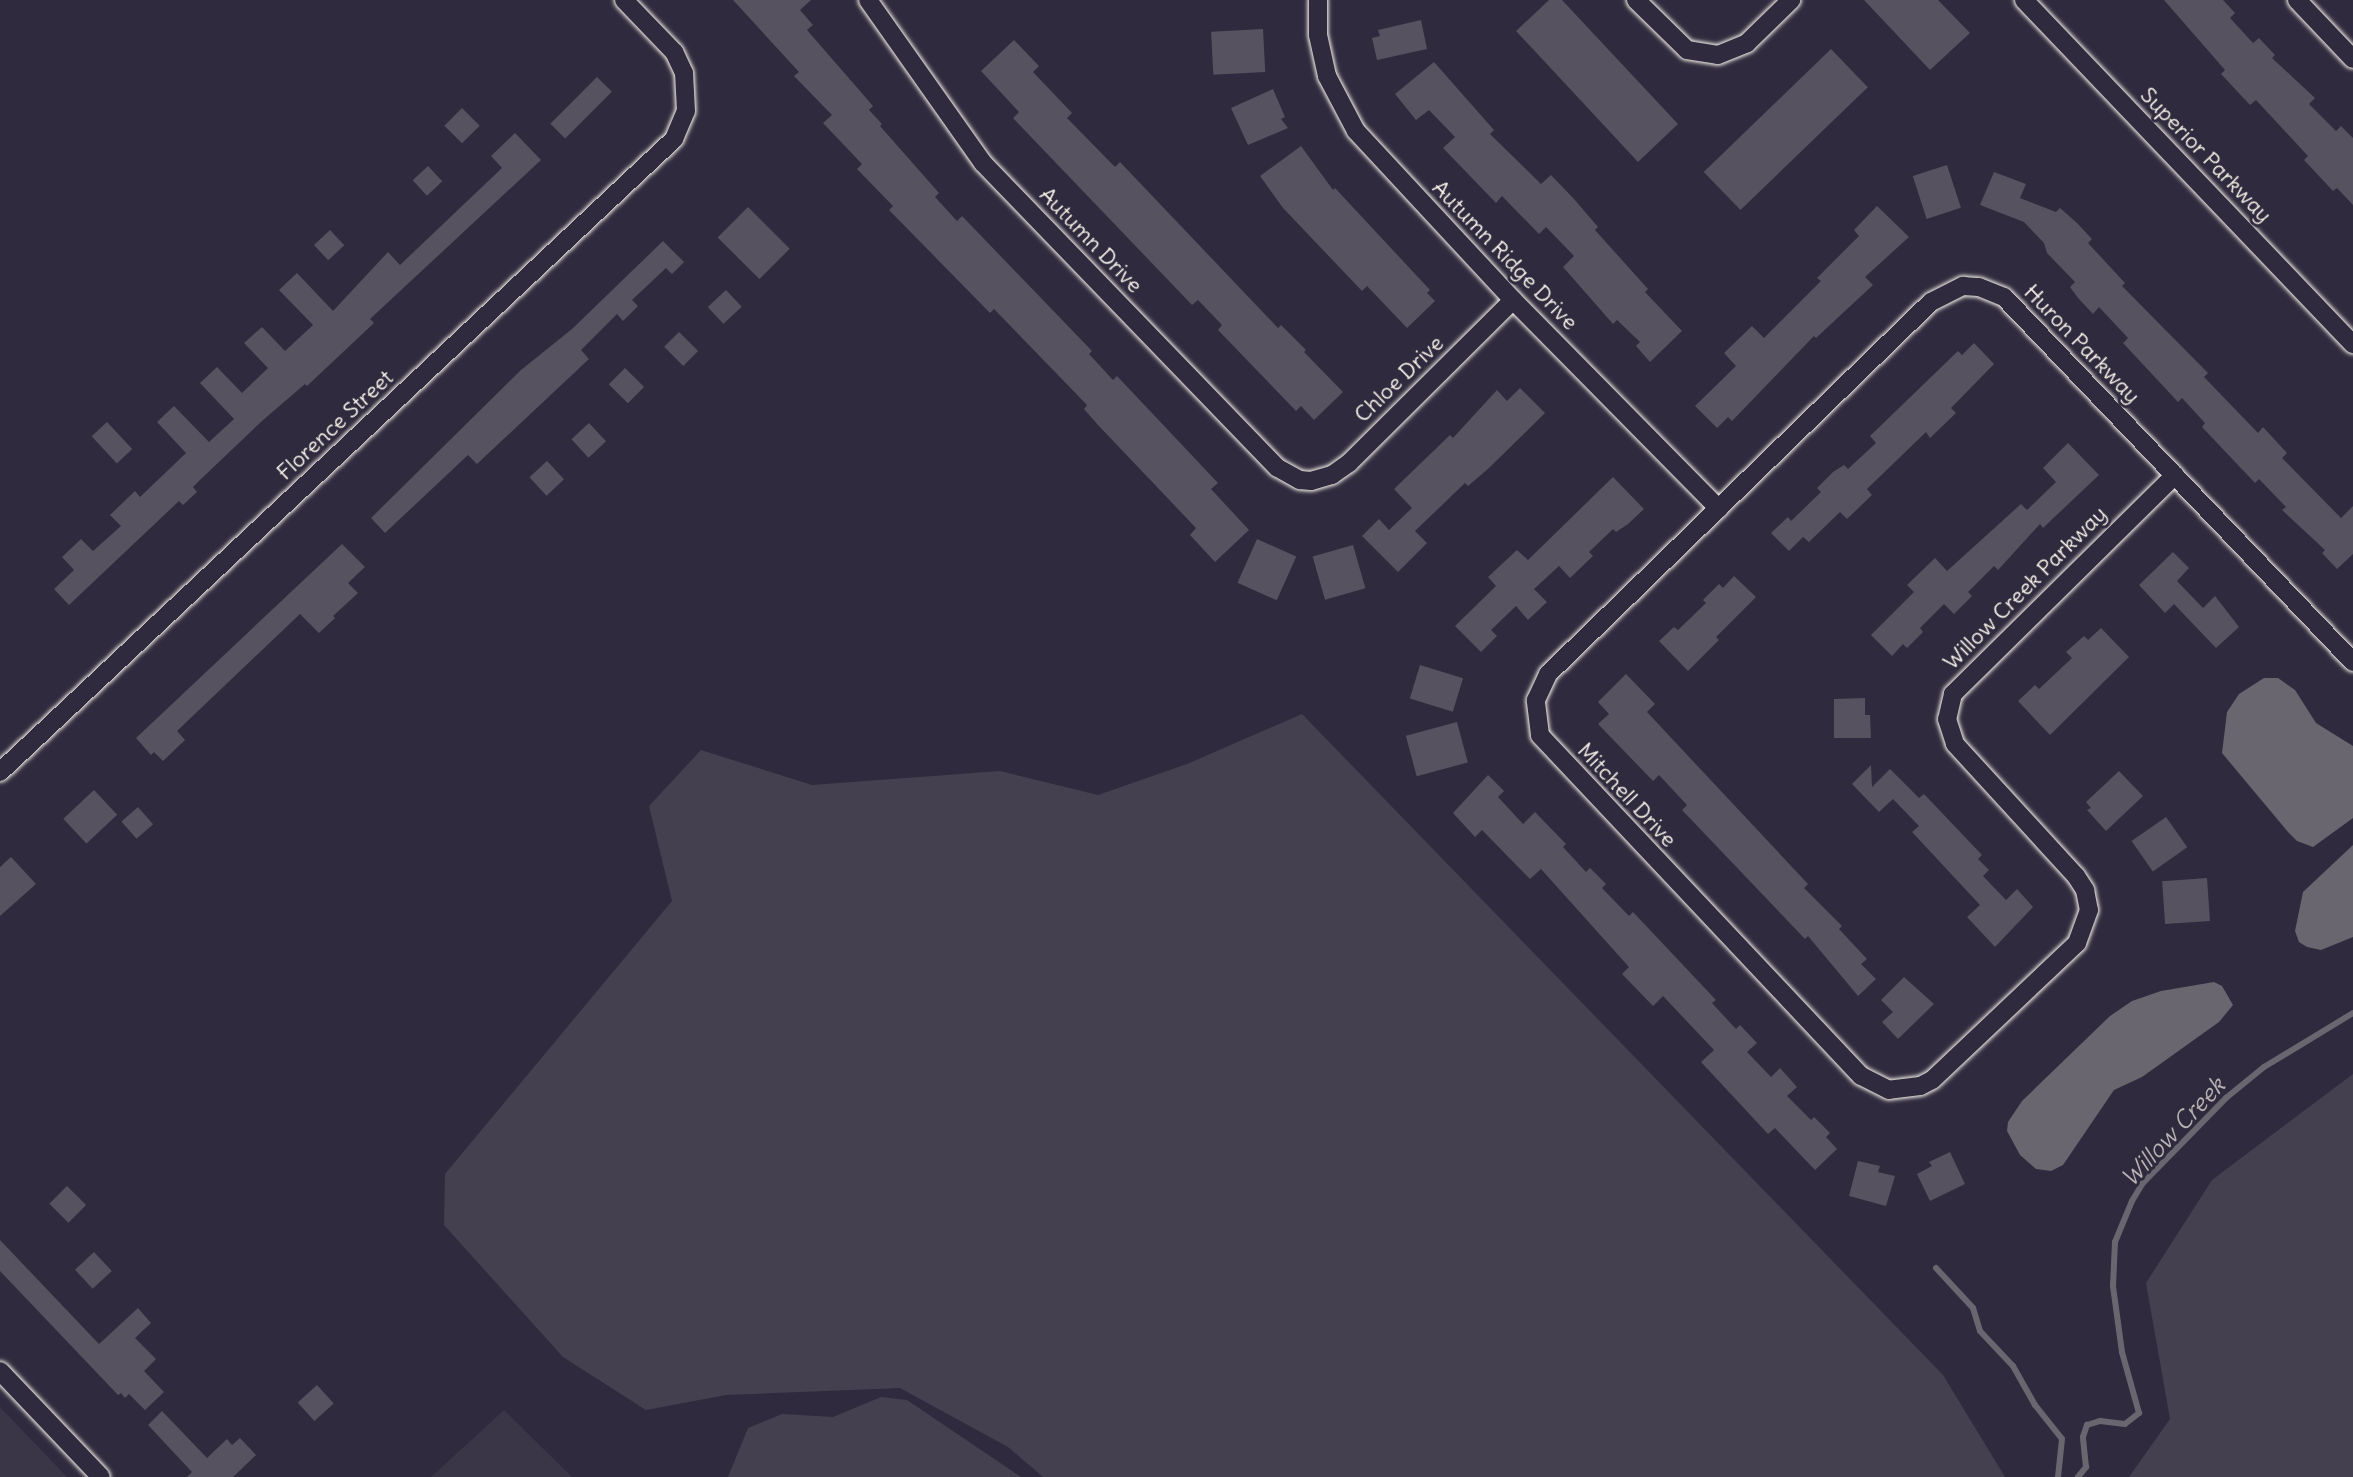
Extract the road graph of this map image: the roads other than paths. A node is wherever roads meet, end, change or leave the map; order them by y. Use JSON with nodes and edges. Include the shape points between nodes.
{"nodes":[{"id":1,"x":624,"y":0,"type":"edge"},
{"id":2,"x":868,"y":0,"type":"edge"},
{"id":3,"x":1318,"y":0,"type":"edge"},
{"id":4,"x":1636,"y":0,"type":"edge"},
{"id":5,"x":1791,"y":0,"type":"edge"},
{"id":6,"x":2024,"y":0,"type":"edge"},
{"id":7,"x":2297,"y":0,"type":"edge"},
{"id":8,"x":2353,"y":59,"type":"edge"},
{"id":9,"x":1513,"y":300,"type":"junction"},
{"id":10,"x":2353,"y":344,"type":"edge"},
{"id":11,"x":2175,"y":475,"type":"junction"},
{"id":12,"x":1311,"y":481,"type":"joint"},
{"id":13,"x":1719,"y":509,"type":"junction"},
{"id":14,"x":2353,"y":662,"type":"edge"},
{"id":15,"x":0,"y":772,"type":"edge"},
{"id":16,"x":1898,"y":1091,"type":"joint"},
{"id":17,"x":0,"y":1371,"type":"edge"},
{"id":18,"x":101,"y":1477,"type":"edge"}],
"edges":[{"from":1,"to":15,"type":"street","name":"Florence Street","via":[[674,52],[684,73],[687,102],[682,124],[665,148]]},
{"from":2,"to":12,"type":"street","name":"Autumn Drive","via":[[983,163],[1278,468]]},
{"from":3,"to":9,"type":"street","name":"Autumn Ridge Drive","via":[[1322,57],[1343,112],[1370,149]]},
{"from":4,"to":5,"type":"street","via":[[1687,50],[1718,55],[1747,43]]},
{"from":6,"to":10,"type":"street","name":"Superior Parkway"},
{"from":7,"to":8,"type":"street"},
{"from":9,"to":12,"type":"street","name":"Chloe Drive","via":[[1349,463]]},
{"from":9,"to":13,"type":"street","name":"Autumn Ridge Drive"},
{"from":11,"to":13,"type":"street","name":"Huron Parkway","via":[[2004,297],[1963,286],[1931,302]]},
{"from":11,"to":14,"type":"street","name":"Huron Parkway"},
{"from":11,"to":16,"type":"street","name":"Willow Creek Parkway","via":[[1953,694],[1947,719],[1955,744],[2081,882],[2088,919],[2077,943],[1932,1080]]},
{"from":13,"to":16,"type":"street","name":"Mitchell Drive","via":[[1548,674],[1536,700],[1537,727],[1544,742],[1861,1076]]},
{"from":17,"to":18,"type":"street"}]}
